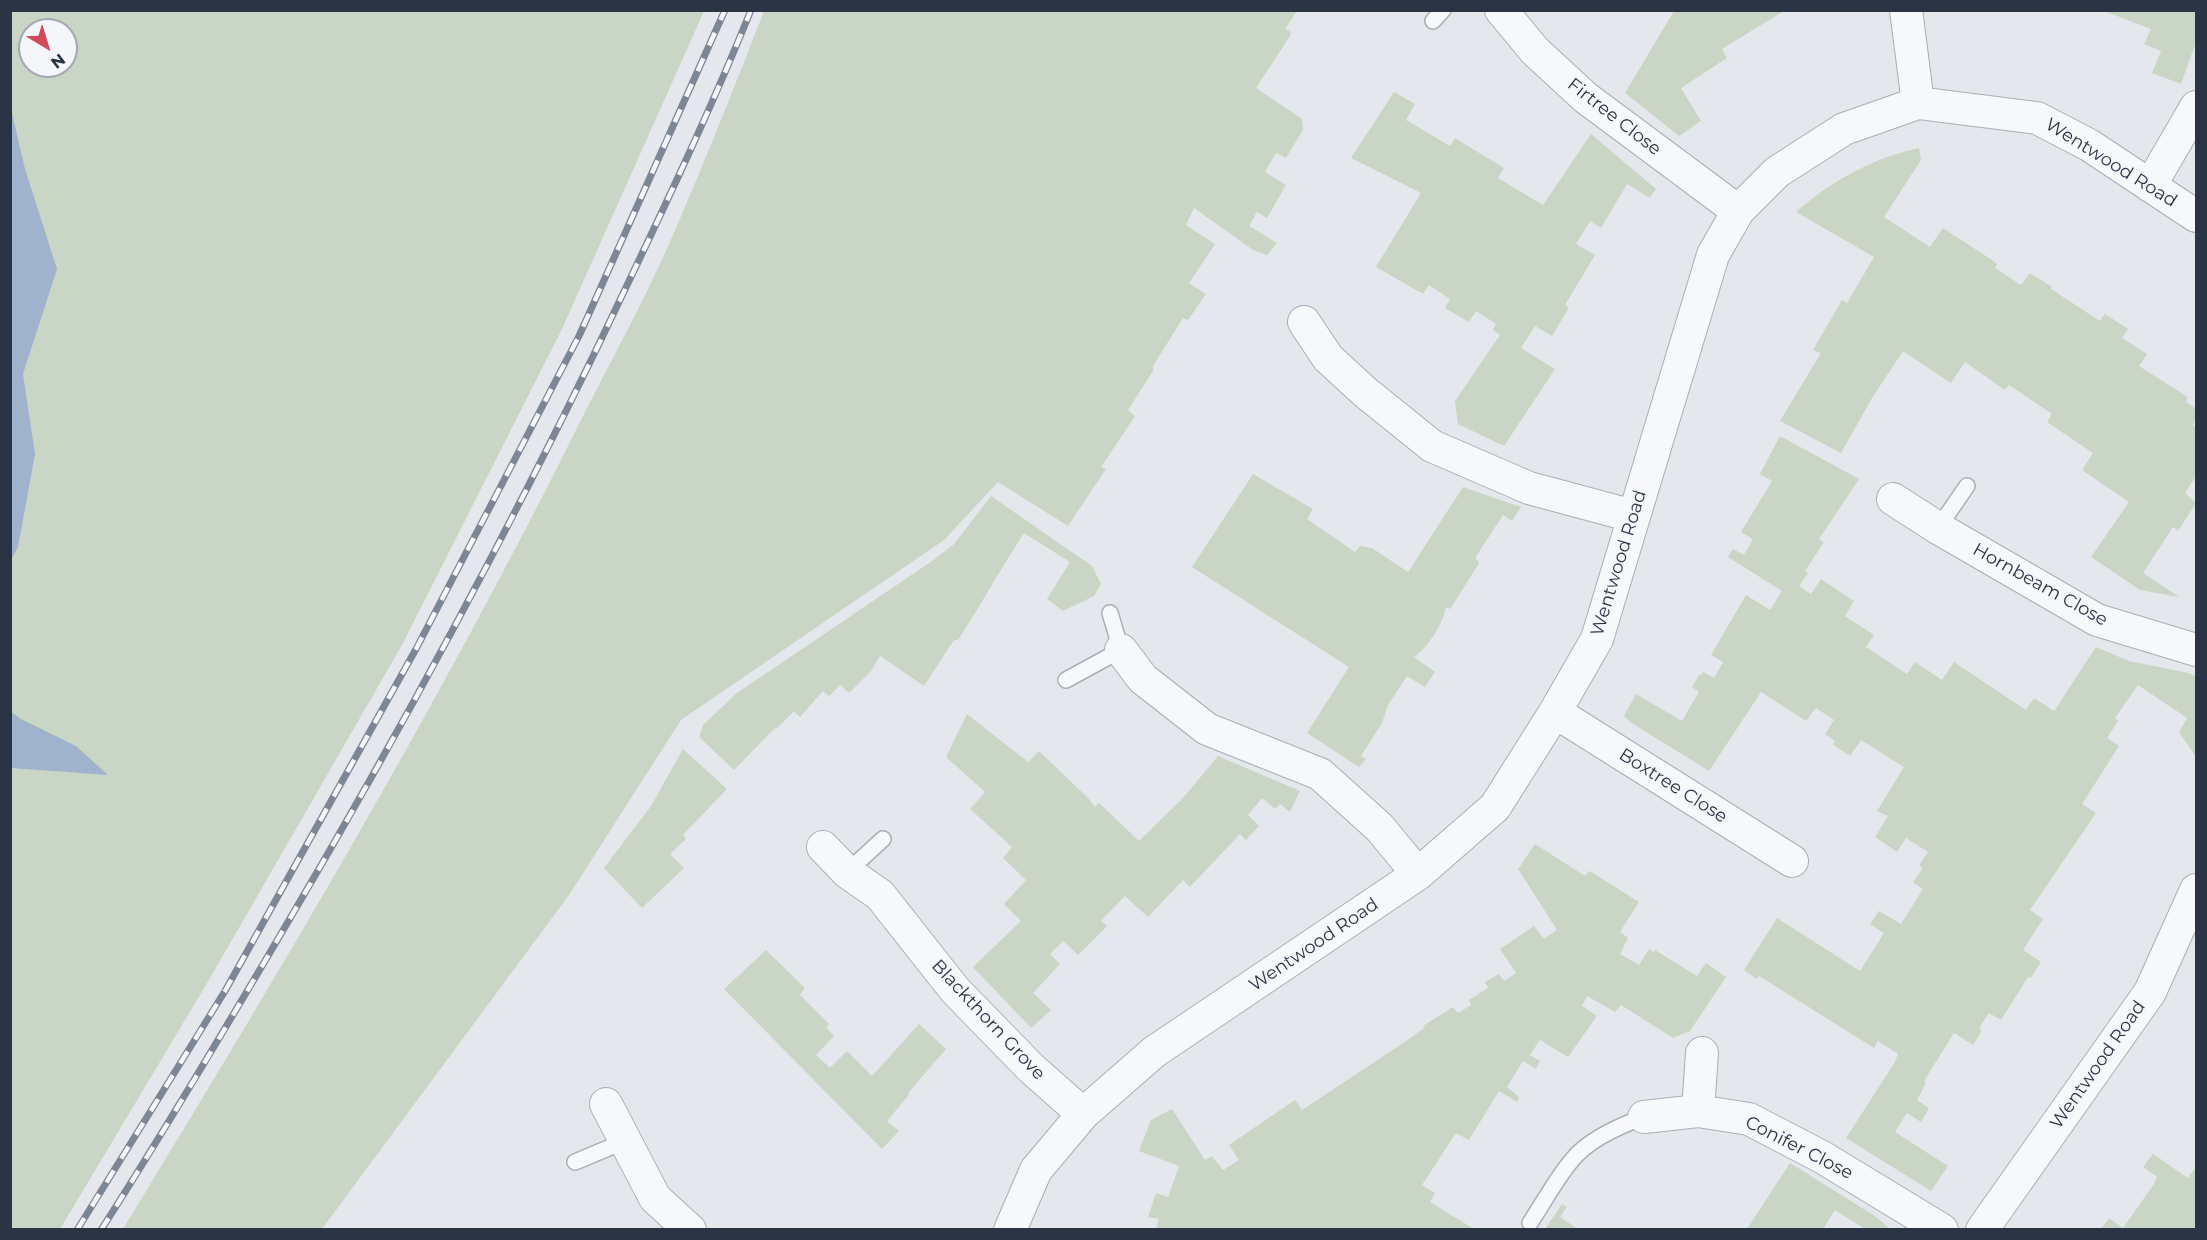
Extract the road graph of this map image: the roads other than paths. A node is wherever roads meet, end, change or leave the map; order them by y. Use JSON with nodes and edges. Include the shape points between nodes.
{"nodes":[{"id":1,"x":1501,"y":10,"type":"edge"},
{"id":2,"x":1906,"y":10,"type":"edge"},
{"id":3,"x":1918,"y":103,"type":"junction"},
{"id":4,"x":2196,"y":107,"type":"edge"},
{"id":5,"x":2150,"y":186,"type":"junction"},
{"id":6,"x":1738,"y":211,"type":"junction"},
{"id":7,"x":2196,"y":216,"type":"edge"},
{"id":8,"x":1304,"y":322,"type":"dead end"},
{"id":9,"x":1967,"y":486,"type":"dead end"},
{"id":10,"x":1893,"y":499,"type":"dead end"},
{"id":11,"x":1633,"y":516,"type":"junction"},
{"id":12,"x":1938,"y":528,"type":"junction"},
{"id":13,"x":1110,"y":613,"type":"dead end"},
{"id":14,"x":1121,"y":650,"type":"junction"},
{"id":15,"x":2196,"y":650,"type":"edge"},
{"id":16,"x":1066,"y":680,"type":"dead end"},
{"id":17,"x":1555,"y":712,"type":"junction"},
{"id":18,"x":883,"y":839,"type":"dead end"},
{"id":19,"x":823,"y":847,"type":"dead end"},
{"id":20,"x":1792,"y":861,"type":"dead end"},
{"id":21,"x":847,"y":872,"type":"junction"},
{"id":22,"x":1418,"y":874,"type":"junction"},
{"id":23,"x":2196,"y":890,"type":"edge"},
{"id":24,"x":1702,"y":1053,"type":"dead end"},
{"id":25,"x":606,"y":1104,"type":"dead end"},
{"id":26,"x":1698,"y":1112,"type":"junction"},
{"id":27,"x":1083,"y":1114,"type":"junction"},
{"id":28,"x":1644,"y":1117,"type":"joint"},
{"id":29,"x":625,"y":1141,"type":"junction"},
{"id":30,"x":576,"y":1162,"type":"dead end"},
{"id":31,"x":1530,"y":1223,"type":"dead end"},
{"id":32,"x":690,"y":1230,"type":"edge"},
{"id":33,"x":1010,"y":1230,"type":"edge"},
{"id":34,"x":1942,"y":1230,"type":"edge"},
{"id":35,"x":1982,"y":1230,"type":"edge"}],
"edges":[{"from":1,"to":6,"type":"street","name":"Firtree Close","via":[[1535,51],[1586,98]]},
{"from":2,"to":3,"type":"street"},
{"from":3,"to":5,"type":"street","name":"Wentwood Road","via":[[2037,118],[2089,145]]},
{"from":3,"to":6,"type":"street","name":"Wentwood Road","via":[[1844,129],[1776,172]]},
{"from":4,"to":5,"type":"street"},
{"from":5,"to":7,"type":"street","name":"Wentwood Road"},
{"from":6,"to":11,"type":"street","name":"Wentwood Road","via":[[1713,255]]},
{"from":8,"to":11,"type":"street","via":[[1328,358],[1432,446],[1529,488]]},
{"from":9,"to":12,"type":"lane"},
{"from":10,"to":12,"type":"street","name":"Hornbeam Close"},
{"from":11,"to":17,"type":"street","name":"Wentwood Road","via":[[1597,639]]},
{"from":12,"to":15,"type":"street","name":"Hornbeam Close","via":[[2097,620]]},
{"from":13,"to":14,"type":"lane"},
{"from":14,"to":16,"type":"lane"},
{"from":14,"to":22,"type":"street","via":[[1143,679],[1207,729],[1320,774],[1379,827]]},
{"from":17,"to":20,"type":"street","name":"Boxtree Close"},
{"from":17,"to":22,"type":"street","name":"Wentwood Road","via":[[1495,807]]},
{"from":18,"to":21,"type":"lane"},
{"from":19,"to":21,"type":"street","name":"Blackthorn Grove"},
{"from":21,"to":27,"type":"street","name":"Blackthorn Grove","via":[[880,895],[954,990]]},
{"from":22,"to":27,"type":"street","name":"Wentwood Road","via":[[1154,1052]]},
{"from":23,"to":35,"type":"street","name":"Wentwood Road","via":[[2150,992]]},
{"from":24,"to":26,"type":"street"},
{"from":25,"to":29,"type":"street"},
{"from":26,"to":28,"type":"street","name":"Conifer Close"},
{"from":26,"to":34,"type":"street","name":"Conifer Close","via":[[1749,1119],[1822,1157]]},
{"from":27,"to":33,"type":"street","name":"Wentwood Road","via":[[1036,1170]]},
{"from":28,"to":31,"type":"lane","via":[[1584,1148]]},
{"from":29,"to":30,"type":"lane"},
{"from":29,"to":32,"type":"street","via":[[655,1198]]}]}
